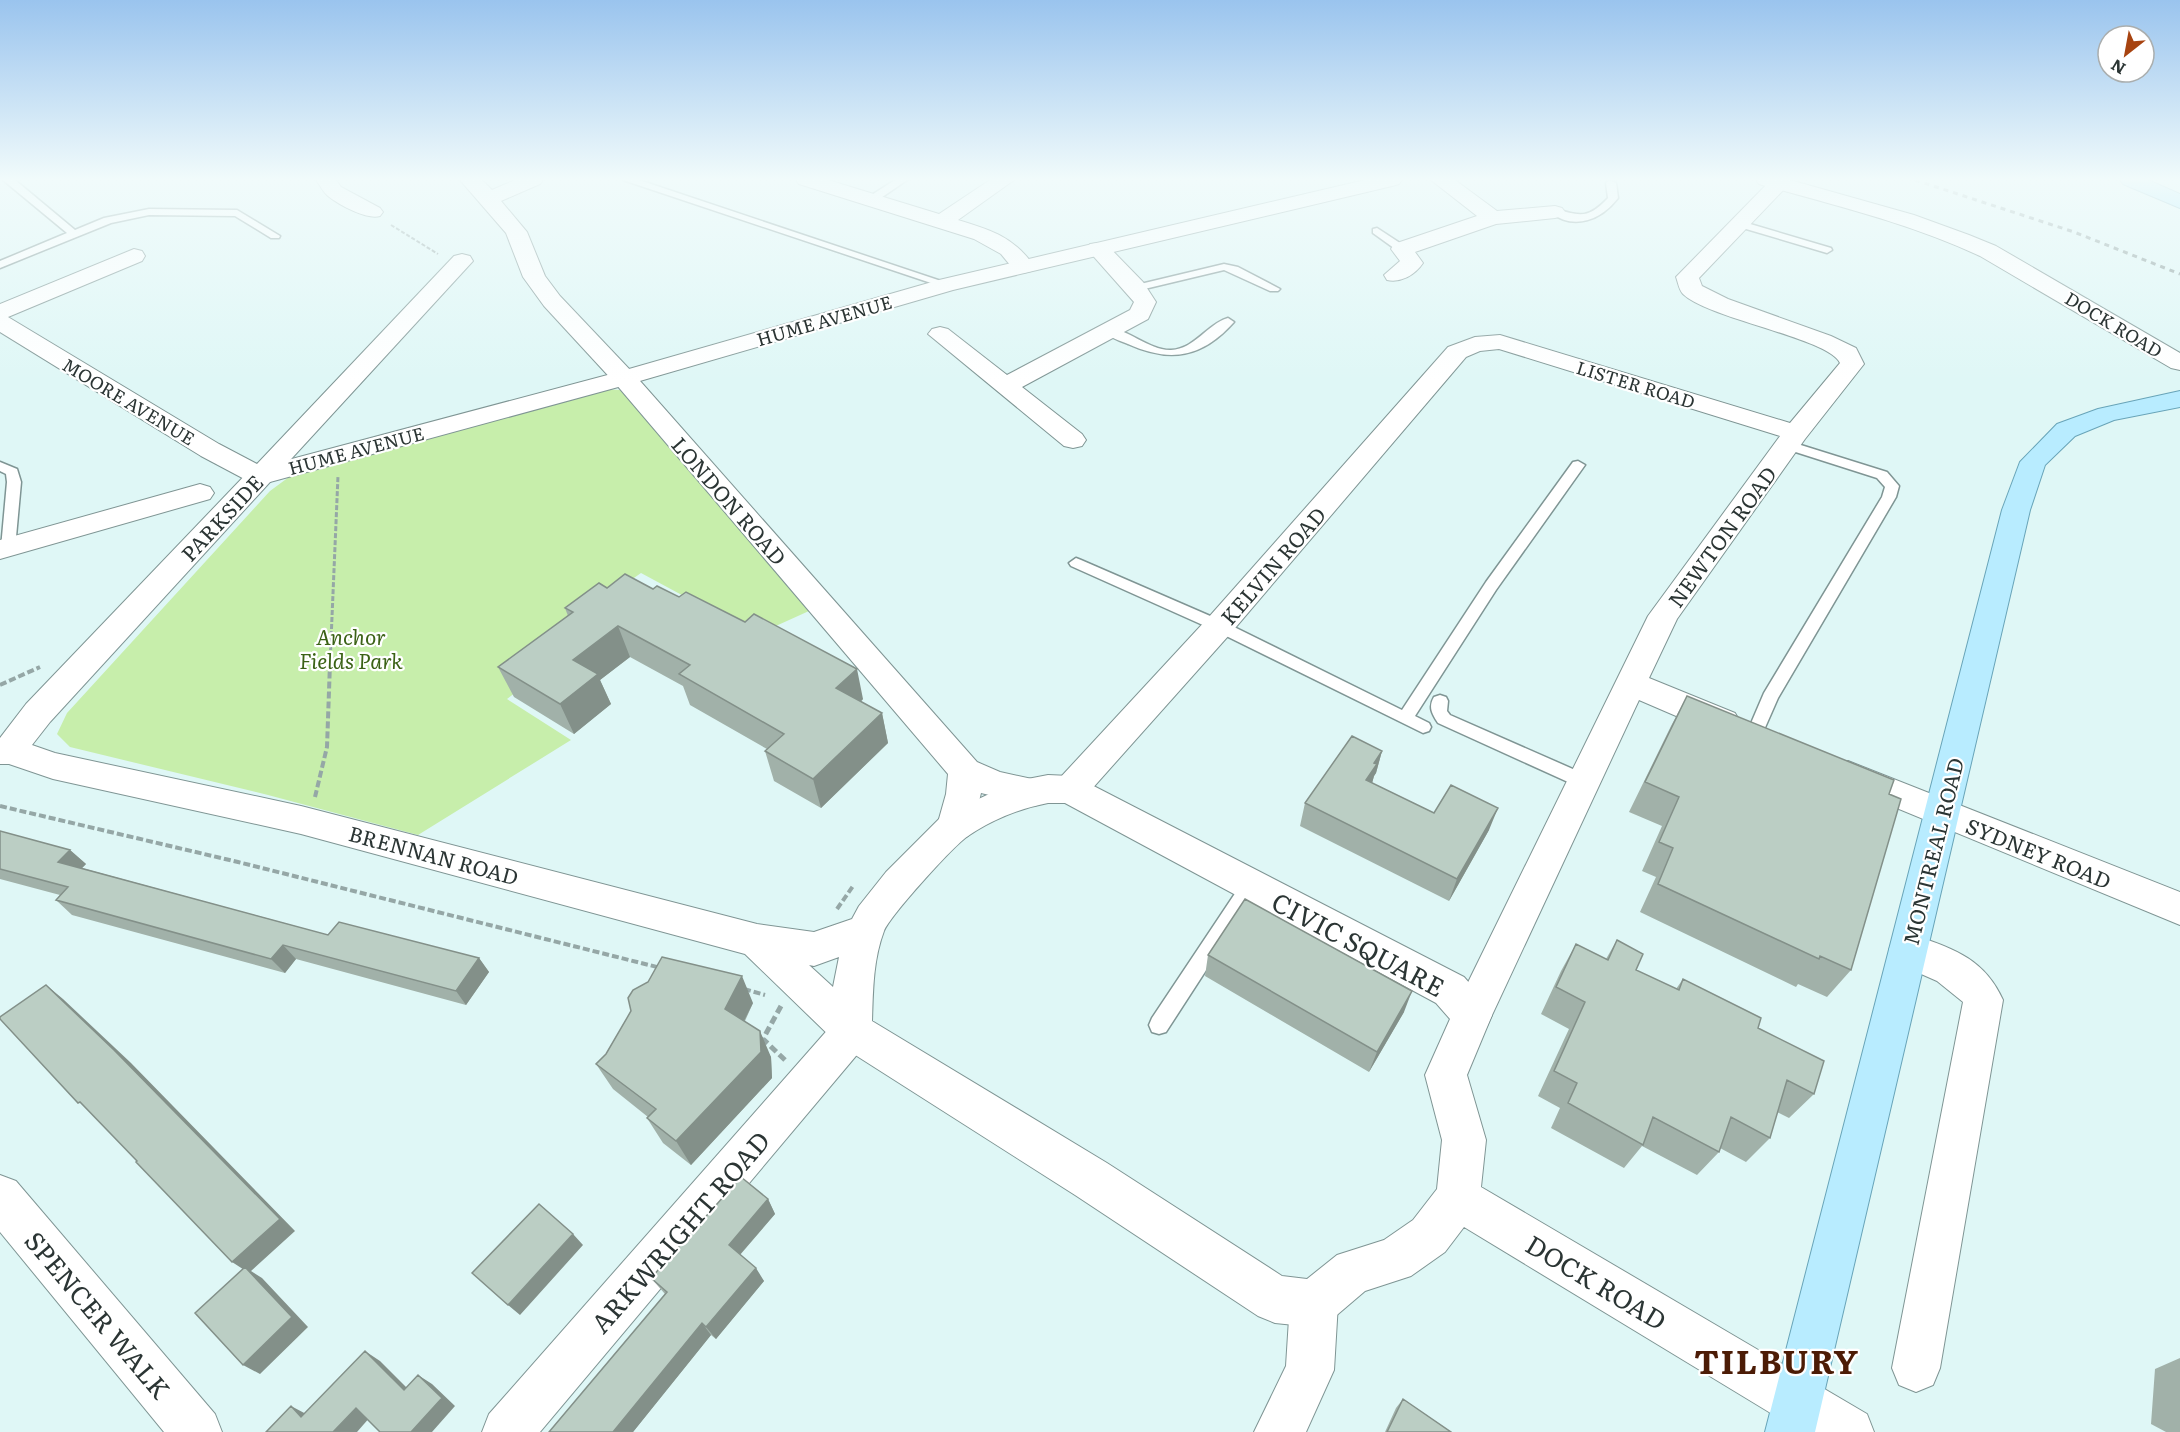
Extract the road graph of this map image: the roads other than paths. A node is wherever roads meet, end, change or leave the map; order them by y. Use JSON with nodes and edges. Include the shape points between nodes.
{"nodes":[{"id":1,"x":45,"y":247,"type":"edge"},
{"id":2,"x":522,"y":247,"type":"edge"},
{"id":3,"x":831,"y":247,"type":"edge"},
{"id":4,"x":1005,"y":247,"type":"edge"},
{"id":5,"x":1107,"y":247,"type":"edge"},
{"id":6,"x":1399,"y":247,"type":"edge"},
{"id":7,"x":1408,"y":247,"type":"edge"},
{"id":8,"x":1717,"y":247,"type":"edge"},
{"id":9,"x":1816,"y":247,"type":"edge"},
{"id":10,"x":1980,"y":247,"type":"edge"},
{"id":11,"x":1098,"y":249,"type":"junction"},
{"id":12,"x":1402,"y":249,"type":"junction"},
{"id":13,"x":1827,"y":250,"type":"dead end"},
{"id":14,"x":134,"y":256,"type":"dead end"},
{"id":15,"x":462,"y":261,"type":"road end"},
{"id":16,"x":0,"y":265,"type":"edge"},
{"id":17,"x":1023,"y":266,"type":"junction"},
{"id":18,"x":1395,"y":275,"type":"dead end"},
{"id":19,"x":947,"y":285,"type":"junction"},
{"id":20,"x":1136,"y":288,"type":"junction"},
{"id":21,"x":1274,"y":289,"type":"dead end"},
{"id":22,"x":0,"y":312,"type":"edge"},
{"id":23,"x":0,"y":322,"type":"edge"},
{"id":24,"x":1228,"y":322,"type":"dead end"},
{"id":25,"x":1109,"y":331,"type":"junction"},
{"id":26,"x":940,"y":334,"type":"dead end"},
{"id":27,"x":1475,"y":344,"type":"joint"},
{"id":28,"x":2180,"y":363,"type":"edge"},
{"id":29,"x":624,"y":378,"type":"junction"},
{"id":30,"x":1005,"y":386,"type":"junction"},
{"id":31,"x":2180,"y":399,"type":"edge"},
{"id":32,"x":1792,"y":439,"type":"junction"},
{"id":33,"x":1073,"y":440,"type":"dead end"},
{"id":34,"x":1578,"y":465,"type":"dead end"},
{"id":35,"x":0,"y":466,"type":"edge"},
{"id":36,"x":260,"y":476,"type":"junction"},
{"id":37,"x":200,"y":493,"type":"dead end"},
{"id":38,"x":4,"y":549,"type":"edge"},
{"id":39,"x":1076,"y":563,"type":"dead end"},
{"id":40,"x":1219,"y":626,"type":"junction"},
{"id":41,"x":1632,"y":684,"type":"junction"},
{"id":42,"x":1440,"y":701,"type":"dead end"},
{"id":43,"x":1406,"y":717,"type":"junction"},
{"id":44,"x":1423,"y":727,"type":"dead end"},
{"id":45,"x":1754,"y":735,"type":"junction"},
{"id":46,"x":1787,"y":748,"type":"edge"},
{"id":47,"x":5,"y":751,"type":"edge"},
{"id":48,"x":1821,"y":762,"type":"edge"},
{"id":49,"x":965,"y":771,"type":"junction"},
{"id":50,"x":1585,"y":782,"type":"junction"},
{"id":51,"x":1070,"y":790,"type":"junction"},
{"id":52,"x":1035,"y":792,"type":"junction"},
{"id":53,"x":1942,"y":813,"type":"junction"},
{"id":54,"x":955,"y":826,"type":"junction"},
{"id":55,"x":1251,"y":885,"type":"junction"},
{"id":56,"x":2180,"y":909,"type":"edge"},
{"id":57,"x":865,"y":931,"type":"junction"},
{"id":58,"x":758,"y":941,"type":"junction"},
{"id":59,"x":1908,"y":950,"type":"junction"},
{"id":60,"x":1472,"y":1015,"type":"junction"},
{"id":61,"x":1159,"y":1025,"type":"dead end"},
{"id":62,"x":852,"y":1031,"type":"junction"},
{"id":63,"x":0,"y":1197,"type":"edge"},
{"id":64,"x":1458,"y":1198,"type":"junction"},
{"id":65,"x":1314,"y":1303,"type":"junction"},
{"id":66,"x":1916,"y":1368,"type":"dead end"},
{"id":67,"x":1794,"y":1417,"type":"edge"},
{"id":68,"x":197,"y":1432,"type":"edge"},
{"id":69,"x":507,"y":1432,"type":"edge"},
{"id":70,"x":1279,"y":1432,"type":"edge"},
{"id":71,"x":1849,"y":1432,"type":"edge"}],
"edges":[{"from":1,"to":16,"type":"lane"},
{"from":2,"to":29,"type":"street","name":"LONDON ROAD","via":[[534,277],[552,301]]},
{"from":3,"to":19,"type":"lane"},
{"from":4,"to":17,"type":"street"},
{"from":5,"to":11,"type":"street","name":"HUME AVENUE"},
{"from":6,"to":12,"type":"lane"},
{"from":7,"to":12,"type":"street"},
{"from":8,"to":32,"type":"street","name":"NEWTON ROAD","via":[[1687,277],[1692,290],[1823,341],[1847,353],[1852,364]]},
{"from":9,"to":13,"type":"lane"},
{"from":10,"to":28,"type":"street","name":"DOCK ROAD"},
{"from":11,"to":17,"type":"street","name":"HUME AVENUE"},
{"from":11,"to":20,"type":"street"},
{"from":12,"to":18,"type":"street","via":[[1412,263]]},
{"from":14,"to":22,"type":"street"},
{"from":15,"to":36,"type":"street","name":"PARKSIDE"},
{"from":17,"to":19,"type":"street","name":"HUME AVENUE"},
{"from":19,"to":29,"type":"street","name":"HUME AVENUE"},
{"from":20,"to":21,"type":"lane","via":[[1224,267]]},
{"from":20,"to":25,"type":"street","via":[[1145,302],[1140,314]]},
{"from":23,"to":36,"type":"street","name":"MOORE AVENUE","via":[[210,450]]},
{"from":24,"to":25,"type":"lane","via":[[1195,348],[1167,354]]},
{"from":25,"to":30,"type":"street"},
{"from":26,"to":30,"type":"street"},
{"from":27,"to":32,"type":"street","name":"LISTER ROAD","via":[[1500,342]]},
{"from":27,"to":40,"type":"street","name":"KELVIN ROAD","via":[[1457,352]]},
{"from":29,"to":36,"type":"street","name":"HUME AVENUE"},
{"from":29,"to":49,"type":"street","name":"LONDON ROAD"},
{"from":30,"to":33,"type":"street"},
{"from":31,"to":53,"type":"main road","name":"MONTREAL ROAD","via":[[2107,414],[2066,430],[2033,462],[2016,510]]},
{"from":32,"to":41,"type":"street","name":"NEWTON ROAD","via":[[1664,616]]},
{"from":32,"to":45,"type":"lane","via":[[1882,474],[1892,486],[1770,697]]},
{"from":34,"to":43,"type":"lane","via":[[1491,586]]},
{"from":35,"to":38,"type":"lane","via":[[12,472],[14,482]]},
{"from":36,"to":47,"type":"street","name":"PARKSIDE"},
{"from":37,"to":38,"type":"street"},
{"from":39,"to":40,"type":"lane"},
{"from":40,"to":43,"type":"lane"},
{"from":40,"to":51,"type":"street","name":"KELVIN ROAD"},
{"from":41,"to":45,"type":"street"},
{"from":41,"to":50,"type":"street","name":"NEWTON ROAD"},
{"from":42,"to":50,"type":"lane","via":[[1439,712],[1444,719]]},
{"from":43,"to":44,"type":"lane"},
{"from":45,"to":46,"type":"street"},
{"from":47,"to":58,"type":"street","name":"BRENNAN ROAD","via":[[53,766],[301,820]]},
{"from":48,"to":53,"type":"street","name":"SYDNEY ROAD"},
{"from":49,"to":52,"type":"street","via":[[994,784]]},
{"from":49,"to":54,"type":"street"},
{"from":50,"to":60,"type":"street","name":"NEWTON ROAD"},
{"from":51,"to":52,"type":"street"},
{"from":51,"to":55,"type":"street","name":"CIVIC SQUARE"},
{"from":52,"to":54,"type":"street","via":[[1017,795]]},
{"from":53,"to":56,"type":"street","name":"SYDNEY ROAD"},
{"from":53,"to":59,"type":"main road","name":"MONTREAL ROAD"},
{"from":54,"to":57,"type":"street","via":[[899,883]]},
{"from":55,"to":60,"type":"street","name":"CIVIC SQUARE","via":[[1450,990]]},
{"from":55,"to":61,"type":"lane"},
{"from":57,"to":58,"type":"street","name":"BRENNAN ROAD","via":[[814,949]]},
{"from":57,"to":62,"type":"street","via":[[853,976]]},
{"from":58,"to":62,"type":"street"},
{"from":59,"to":66,"type":"street","via":[[1968,977],[1983,1000]]},
{"from":59,"to":67,"type":"main road","name":"MONTREAL ROAD"},
{"from":60,"to":64,"type":"street","via":[[1446,1075],[1464,1140]]},
{"from":62,"to":65,"type":"street","via":[[1275,1299]]},
{"from":62,"to":69,"type":"street","name":"ARKWRIGHT ROAD"},
{"from":63,"to":68,"type":"street","name":"SPENCER WALK"},
{"from":64,"to":65,"type":"street","via":[[1430,1236],[1395,1260],[1353,1271]]},
{"from":64,"to":67,"type":"street","name":"DOCK ROAD"},
{"from":65,"to":70,"type":"street","via":[[1310,1370]]},
{"from":67,"to":71,"type":"street","name":"DOCK ROAD"}]}
